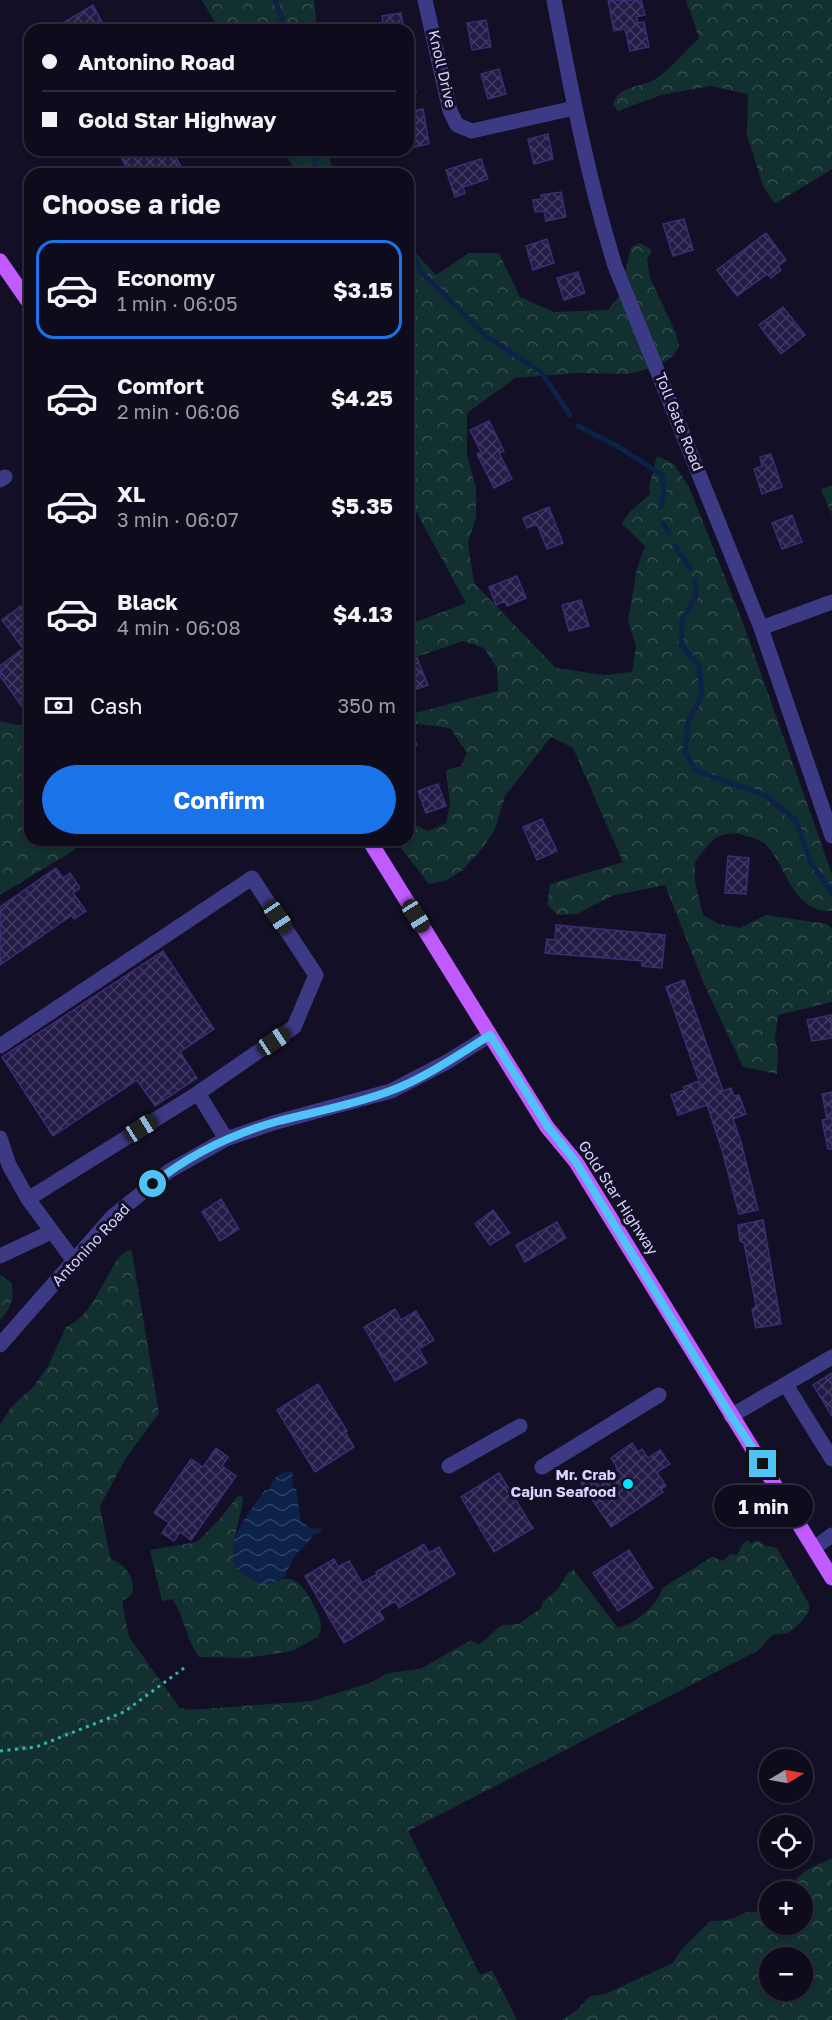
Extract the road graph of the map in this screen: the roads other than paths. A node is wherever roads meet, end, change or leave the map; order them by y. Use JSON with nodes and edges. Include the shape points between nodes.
{"nodes":[{"id":1,"x":425,"y":0,"type":"edge"},
{"id":2,"x":554,"y":0,"type":"edge"},
{"id":3,"x":574,"y":108,"type":"junction"},
{"id":4,"x":0,"y":261,"type":"edge"},
{"id":5,"x":24,"y":295,"type":"edge"},
{"id":6,"x":832,"y":602,"type":"edge"},
{"id":7,"x":761,"y":628,"type":"junction"},
{"id":8,"x":832,"y":836,"type":"edge"},
{"id":9,"x":373,"y":846,"type":"edge"},
{"id":10,"x":490,"y":1035,"type":"junction"},
{"id":11,"x":0,"y":1046,"type":"edge"},
{"id":12,"x":198,"y":1093,"type":"junction"},
{"id":13,"x":0,"y":1138,"type":"edge"},
{"id":14,"x":225,"y":1139,"type":"junction"},
{"id":15,"x":28,"y":1199,"type":"junction"},
{"id":16,"x":51,"y":1232,"type":"junction"},
{"id":17,"x":0,"y":1256,"type":"edge"},
{"id":18,"x":74,"y":1261,"type":"junction"},
{"id":19,"x":0,"y":1345,"type":"edge"},
{"id":20,"x":832,"y":1357,"type":"edge"},
{"id":21,"x":786,"y":1385,"type":"junction"},
{"id":22,"x":659,"y":1395,"type":"dead end"},
{"id":23,"x":731,"y":1416,"type":"junction"},
{"id":24,"x":520,"y":1426,"type":"dead end"},
{"id":25,"x":832,"y":1459,"type":"edge"},
{"id":26,"x":449,"y":1466,"type":"dead end"},
{"id":27,"x":542,"y":1467,"type":"dead end"},
{"id":28,"x":832,"y":1535,"type":"edge"},
{"id":29,"x":814,"y":1548,"type":"junction"},
{"id":30,"x":832,"y":1578,"type":"edge"}],
"edges":[{"from":1,"to":3,"type":"street","name":"Knoll Drive","via":[[450,111],[457,125],[472,131]]},
{"from":2,"to":3,"type":"street","name":"Toll Gate Road"},
{"from":3,"to":7,"type":"street","name":"Toll Gate Road","via":[[615,266]]},
{"from":4,"to":5,"type":"main road"},
{"from":6,"to":7,"type":"street"},
{"from":7,"to":8,"type":"street","name":"Toll Gate Road"},
{"from":9,"to":10,"type":"main road","name":"Gold Star Highway"},
{"from":10,"to":14,"type":"street","name":"Antonino Road","via":[[391,1091]]},
{"from":10,"to":23,"type":"main road","name":"Gold Star Highway","via":[[548,1127],[576,1162]]},
{"from":11,"to":12,"type":"street","via":[[252,878],[316,975],[294,1027]]},
{"from":12,"to":14,"type":"street"},
{"from":12,"to":15,"type":"street"},
{"from":13,"to":15,"type":"street","via":[[9,1165]]},
{"from":14,"to":18,"type":"street","name":"Antonino Road","via":[[169,1171],[120,1210]]},
{"from":15,"to":16,"type":"street"},
{"from":16,"to":17,"type":"street"},
{"from":16,"to":18,"type":"street"},
{"from":18,"to":19,"type":"street","name":"Antonino Road"},
{"from":20,"to":21,"type":"street"},
{"from":21,"to":23,"type":"street"},
{"from":21,"to":25,"type":"street"},
{"from":22,"to":27,"type":"street"},
{"from":23,"to":29,"type":"main road","name":"Gold Star Highway"},
{"from":24,"to":26,"type":"street"},
{"from":28,"to":29,"type":"street"},
{"from":29,"to":30,"type":"main road","name":"Gold Star Highway"}]}
